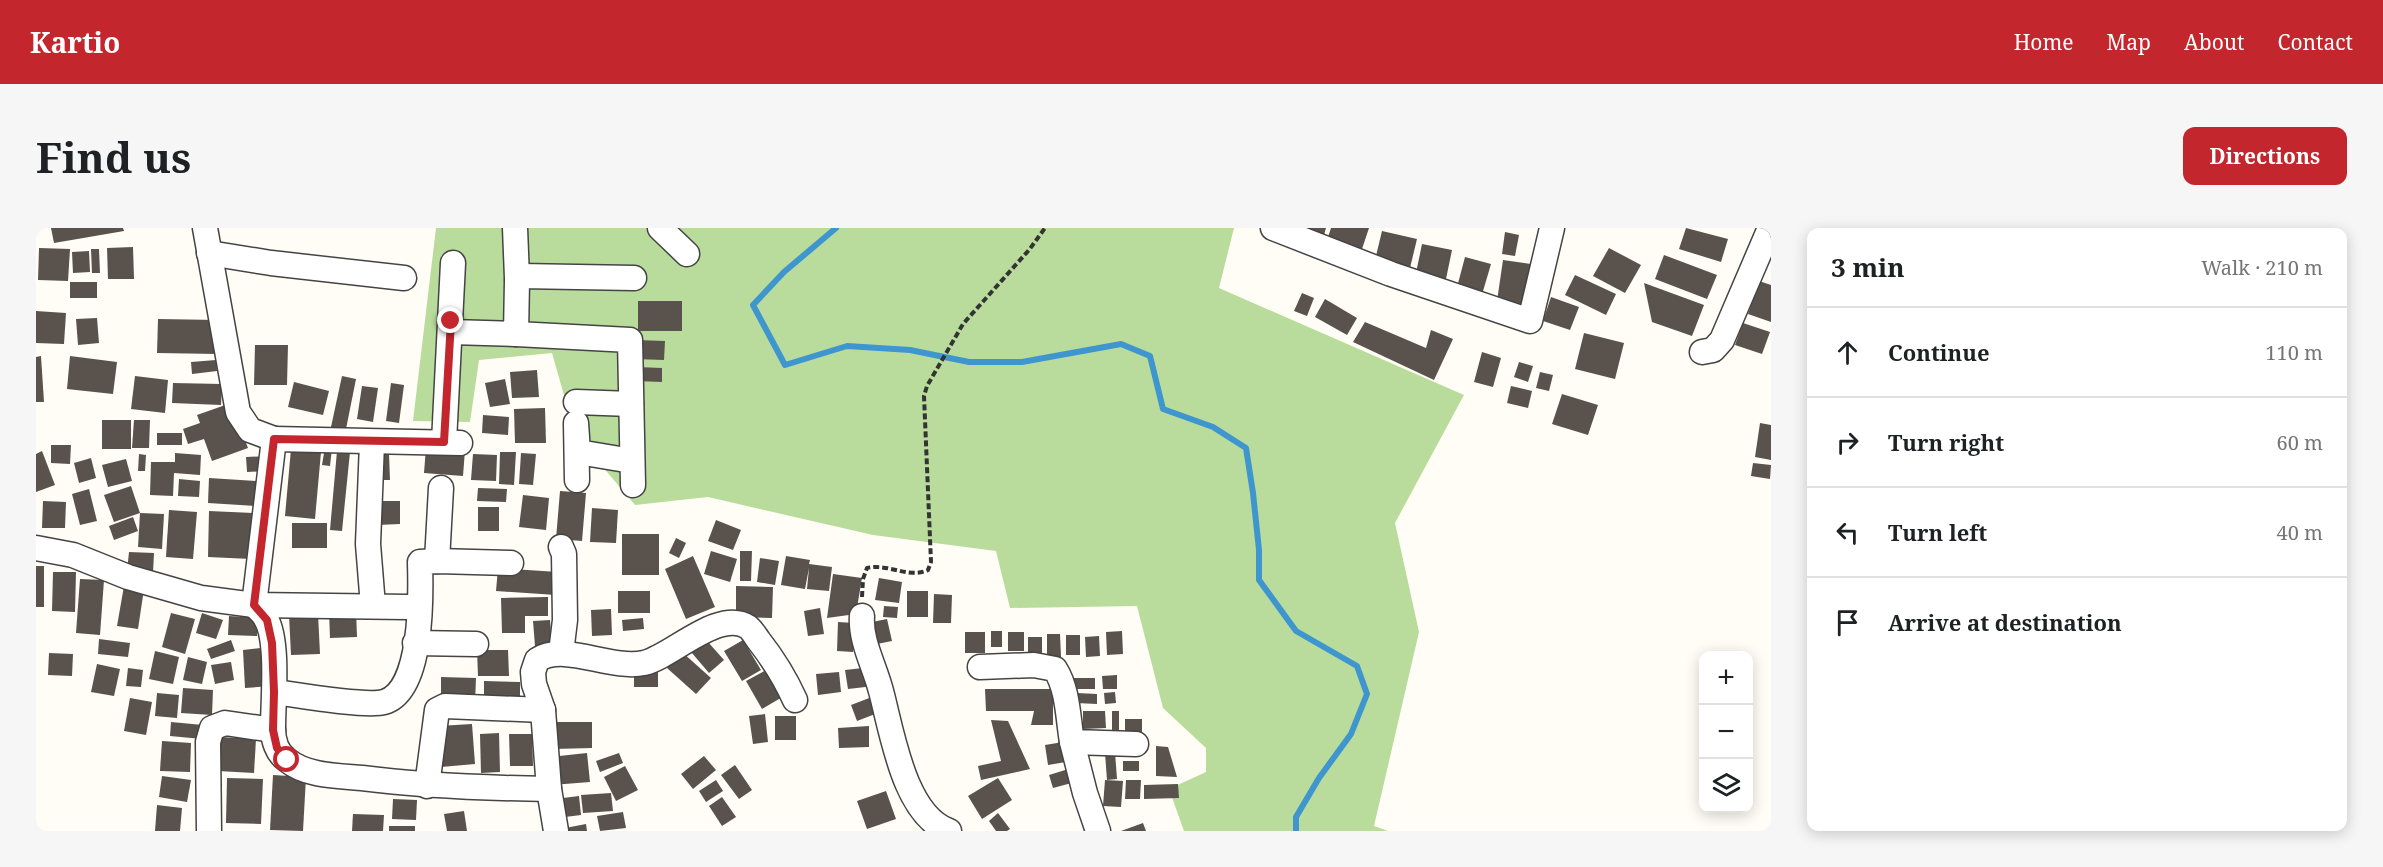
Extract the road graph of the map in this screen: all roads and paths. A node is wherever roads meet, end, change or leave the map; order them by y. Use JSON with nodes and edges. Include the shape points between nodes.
{"nodes":[{"id":1,"x":205,"y":228,"type":"edge"},
{"id":2,"x":515,"y":228,"type":"edge"},
{"id":3,"x":660,"y":228,"type":"edge"},
{"id":4,"x":1045,"y":228,"type":"edge"},
{"id":5,"x":1273,"y":228,"type":"edge"},
{"id":6,"x":1552,"y":228,"type":"edge"},
{"id":7,"x":1770,"y":228,"type":"edge"},
{"id":8,"x":209,"y":253,"type":"junction"},
{"id":9,"x":687,"y":254,"type":"dead end"},
{"id":10,"x":453,"y":263,"type":"dead end"},
{"id":11,"x":404,"y":278,"type":"dead end"},
{"id":12,"x":517,"y":278,"type":"junction"},
{"id":13,"x":634,"y":278,"type":"dead end"},
{"id":14,"x":451,"y":332,"type":"junction"},
{"id":15,"x":516,"y":334,"type":"junction"},
{"id":16,"x":1702,"y":352,"type":"dead end"},
{"id":17,"x":576,"y":402,"type":"dead end"},
{"id":18,"x":631,"y":404,"type":"junction"},
{"id":19,"x":274,"y":439,"type":"junction"},
{"id":20,"x":372,"y":443,"type":"junction"},
{"id":21,"x":577,"y":480,"type":"dead end"},
{"id":22,"x":441,"y":488,"type":"dead end"},
{"id":23,"x":36,"y":548,"type":"edge"},
{"id":24,"x":561,"y":548,"type":"dead end"},
{"id":25,"x":437,"y":561,"type":"junction"},
{"id":26,"x":511,"y":563,"type":"dead end"},
{"id":27,"x":254,"y":605,"type":"junction"},
{"id":28,"x":373,"y":606,"type":"junction"},
{"id":29,"x":407,"y":607,"type":"dead end"},
{"id":30,"x":862,"y":616,"type":"joint"},
{"id":31,"x":416,"y":643,"type":"junction"},
{"id":32,"x":476,"y":644,"type":"dead end"},
{"id":33,"x":561,"y":653,"type":"junction"},
{"id":34,"x":980,"y":667,"type":"dead end"},
{"id":35,"x":274,"y":692,"type":"junction"},
{"id":36,"x":795,"y":700,"type":"dead end"},
{"id":37,"x":543,"y":710,"type":"junction"},
{"id":38,"x":273,"y":730,"type":"junction"},
{"id":39,"x":1072,"y":742,"type":"junction"},
{"id":40,"x":1136,"y":744,"type":"dead end"},
{"id":41,"x":427,"y":786,"type":"junction"},
{"id":42,"x":549,"y":789,"type":"junction"},
{"id":43,"x":209,"y":831,"type":"edge"},
{"id":44,"x":556,"y":831,"type":"edge"},
{"id":45,"x":949,"y":831,"type":"edge"},
{"id":46,"x":1098,"y":831,"type":"edge"}],
"edges":[{"from":1,"to":8,"type":"street"},
{"from":2,"to":12,"type":"street"},
{"from":3,"to":9,"type":"street"},
{"from":4,"to":30,"type":"path","via":[[963,324],[924,396],[931,562],[928,570],[922,573],[867,568]]},
{"from":5,"to":6,"type":"street","via":[[1391,274],[1530,321]]},
{"from":7,"to":16,"type":"street","via":[[1722,340],[1713,350]]},
{"from":8,"to":11,"type":"street"},
{"from":8,"to":19,"type":"street","via":[[238,412],[250,430]]},
{"from":10,"to":14,"type":"street"},
{"from":12,"to":13,"type":"street"},
{"from":12,"to":15,"type":"street"},
{"from":14,"to":15,"type":"street"},
{"from":14,"to":20,"type":"street","via":[[452,442]]},
{"from":15,"to":18,"type":"street","via":[[630,340]]},
{"from":17,"to":18,"type":"street"},
{"from":18,"to":21,"type":"street","via":[[633,473],[578,452],[576,423]]},
{"from":19,"to":20,"type":"street"},
{"from":19,"to":27,"type":"street"},
{"from":20,"to":28,"type":"street","via":[[368,544]]},
{"from":22,"to":25,"type":"street"},
{"from":23,"to":27,"type":"street","via":[[73,555],[128,577],[201,598]]},
{"from":24,"to":33,"type":"street","via":[[565,620]]},
{"from":25,"to":26,"type":"street"},
{"from":25,"to":31,"type":"street","via":[[420,562],[421,603]]},
{"from":27,"to":28,"type":"street"},
{"from":27,"to":35,"type":"street","via":[[267,620]]},
{"from":28,"to":29,"type":"street"},
{"from":30,"to":45,"type":"street","via":[[901,766],[919,806],[936,826]]},
{"from":31,"to":32,"type":"street"},
{"from":31,"to":35,"type":"street","via":[[402,689],[385,702]]},
{"from":33,"to":36,"type":"street","via":[[612,664],[644,663],[709,628],[736,623],[748,627],[776,662]]},
{"from":33,"to":37,"type":"street","via":[[546,654],[537,660],[533,672]]},
{"from":34,"to":39,"type":"street","via":[[1034,665],[1054,669],[1065,697]]},
{"from":35,"to":38,"type":"street"},
{"from":37,"to":41,"type":"street","via":[[445,706],[437,710]]},
{"from":37,"to":42,"type":"street"},
{"from":38,"to":41,"type":"street","via":[[277,748],[287,760],[303,769]]},
{"from":38,"to":43,"type":"street","via":[[225,723],[212,729],[208,742]]},
{"from":39,"to":40,"type":"street"},
{"from":39,"to":46,"type":"street"},
{"from":41,"to":42,"type":"street"},
{"from":42,"to":44,"type":"street"}]}
